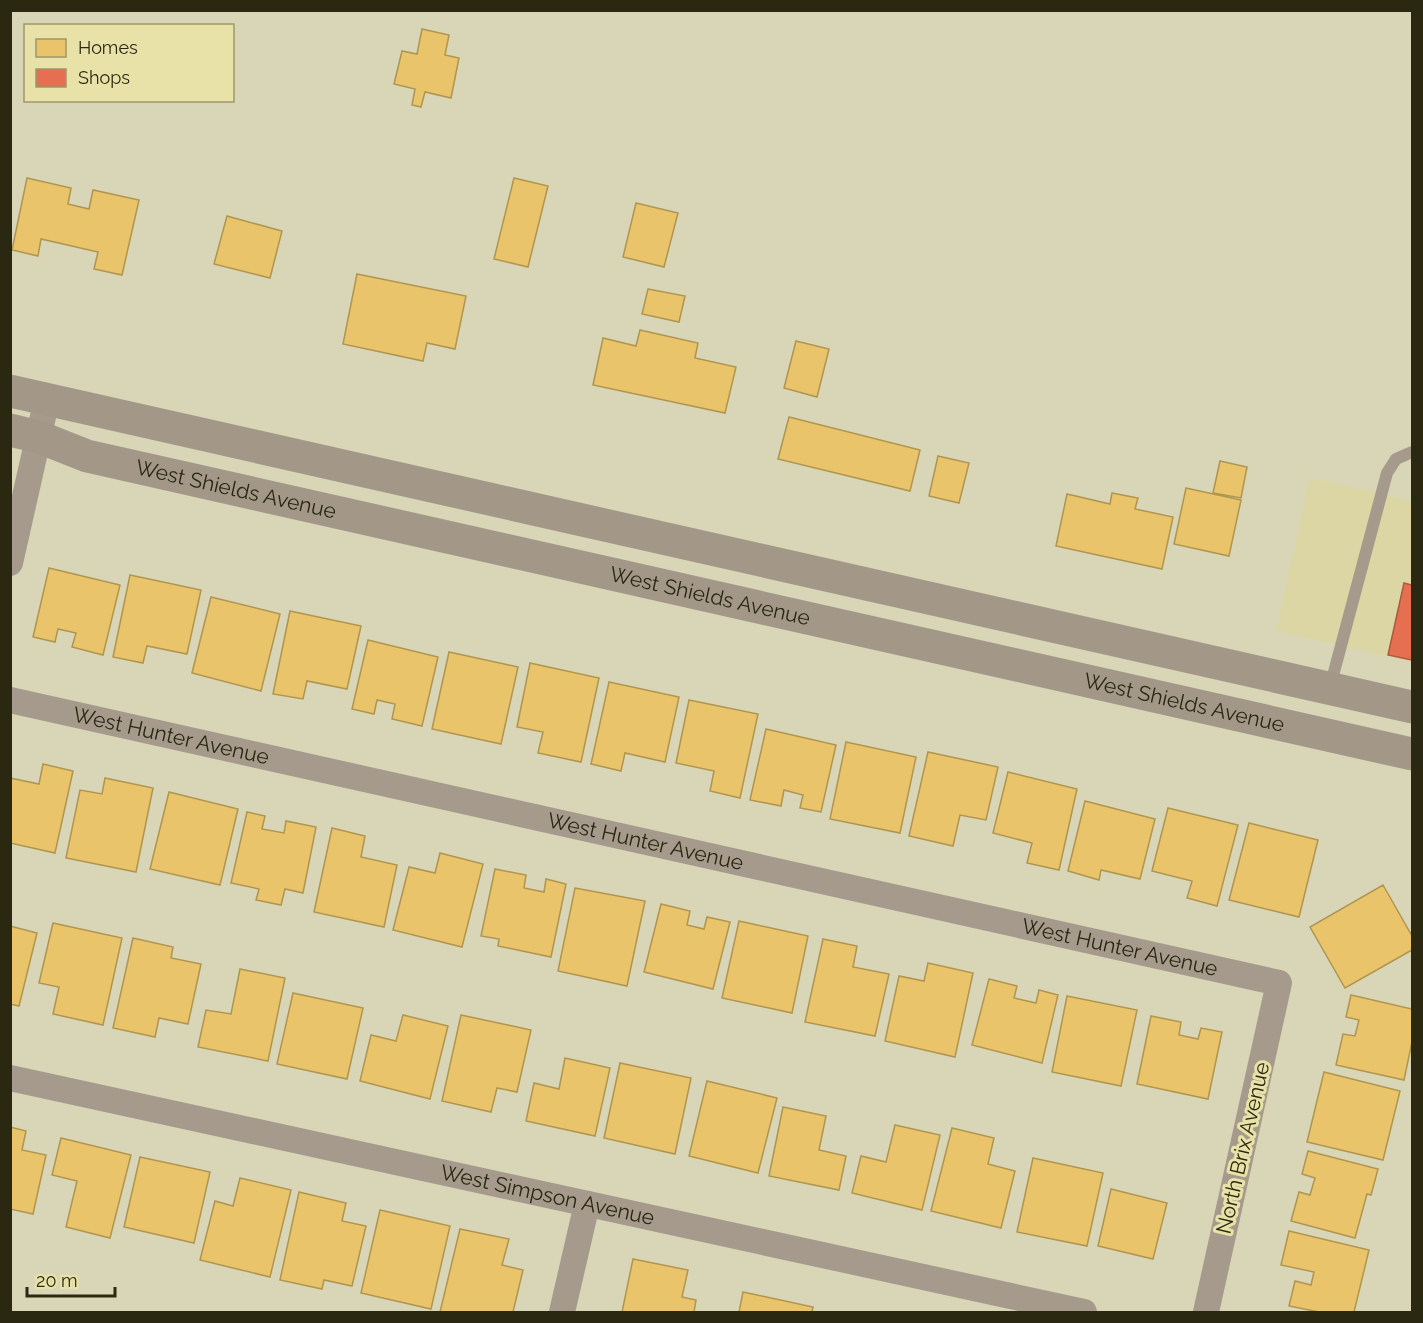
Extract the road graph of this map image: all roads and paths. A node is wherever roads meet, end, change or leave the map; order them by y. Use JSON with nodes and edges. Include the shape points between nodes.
{"nodes":[{"id":1,"x":10,"y":391,"type":"edge"},
{"id":2,"x":47,"y":399,"type":"junction"},
{"id":3,"x":25,"y":433,"type":"edge"},
{"id":4,"x":1413,"y":452,"type":"edge"},
{"id":5,"x":10,"y":563,"type":"edge"},
{"id":6,"x":1330,"y":688,"type":"junction"},
{"id":7,"x":10,"y":700,"type":"edge"},
{"id":8,"x":1413,"y":707,"type":"edge"},
{"id":9,"x":1413,"y":753,"type":"edge"},
{"id":10,"x":1279,"y":983,"type":"joint"},
{"id":11,"x":10,"y":1078,"type":"edge"},
{"id":12,"x":587,"y":1204,"type":"junction"},
{"id":13,"x":562,"y":1312,"type":"edge"},
{"id":14,"x":1084,"y":1312,"type":"edge"},
{"id":15,"x":1206,"y":1312,"type":"edge"}],
"edges":[{"from":1,"to":2,"type":"street"},
{"from":2,"to":3,"type":"street"},
{"from":2,"to":6,"type":"street"},
{"from":3,"to":5,"type":"street"},
{"from":3,"to":9,"type":"street","name":"West Shields Avenue","via":[[99,459]]},
{"from":4,"to":6,"type":"lane","via":[[1396,459],[1387,473]]},
{"from":6,"to":8,"type":"street"},
{"from":7,"to":10,"type":"street","name":"West Hunter Avenue"},
{"from":10,"to":15,"type":"street","name":"North Brix Avenue"},
{"from":11,"to":12,"type":"street","name":"West Simpson Avenue"},
{"from":12,"to":13,"type":"street"},
{"from":12,"to":14,"type":"street","name":"West Simpson Avenue"}]}
